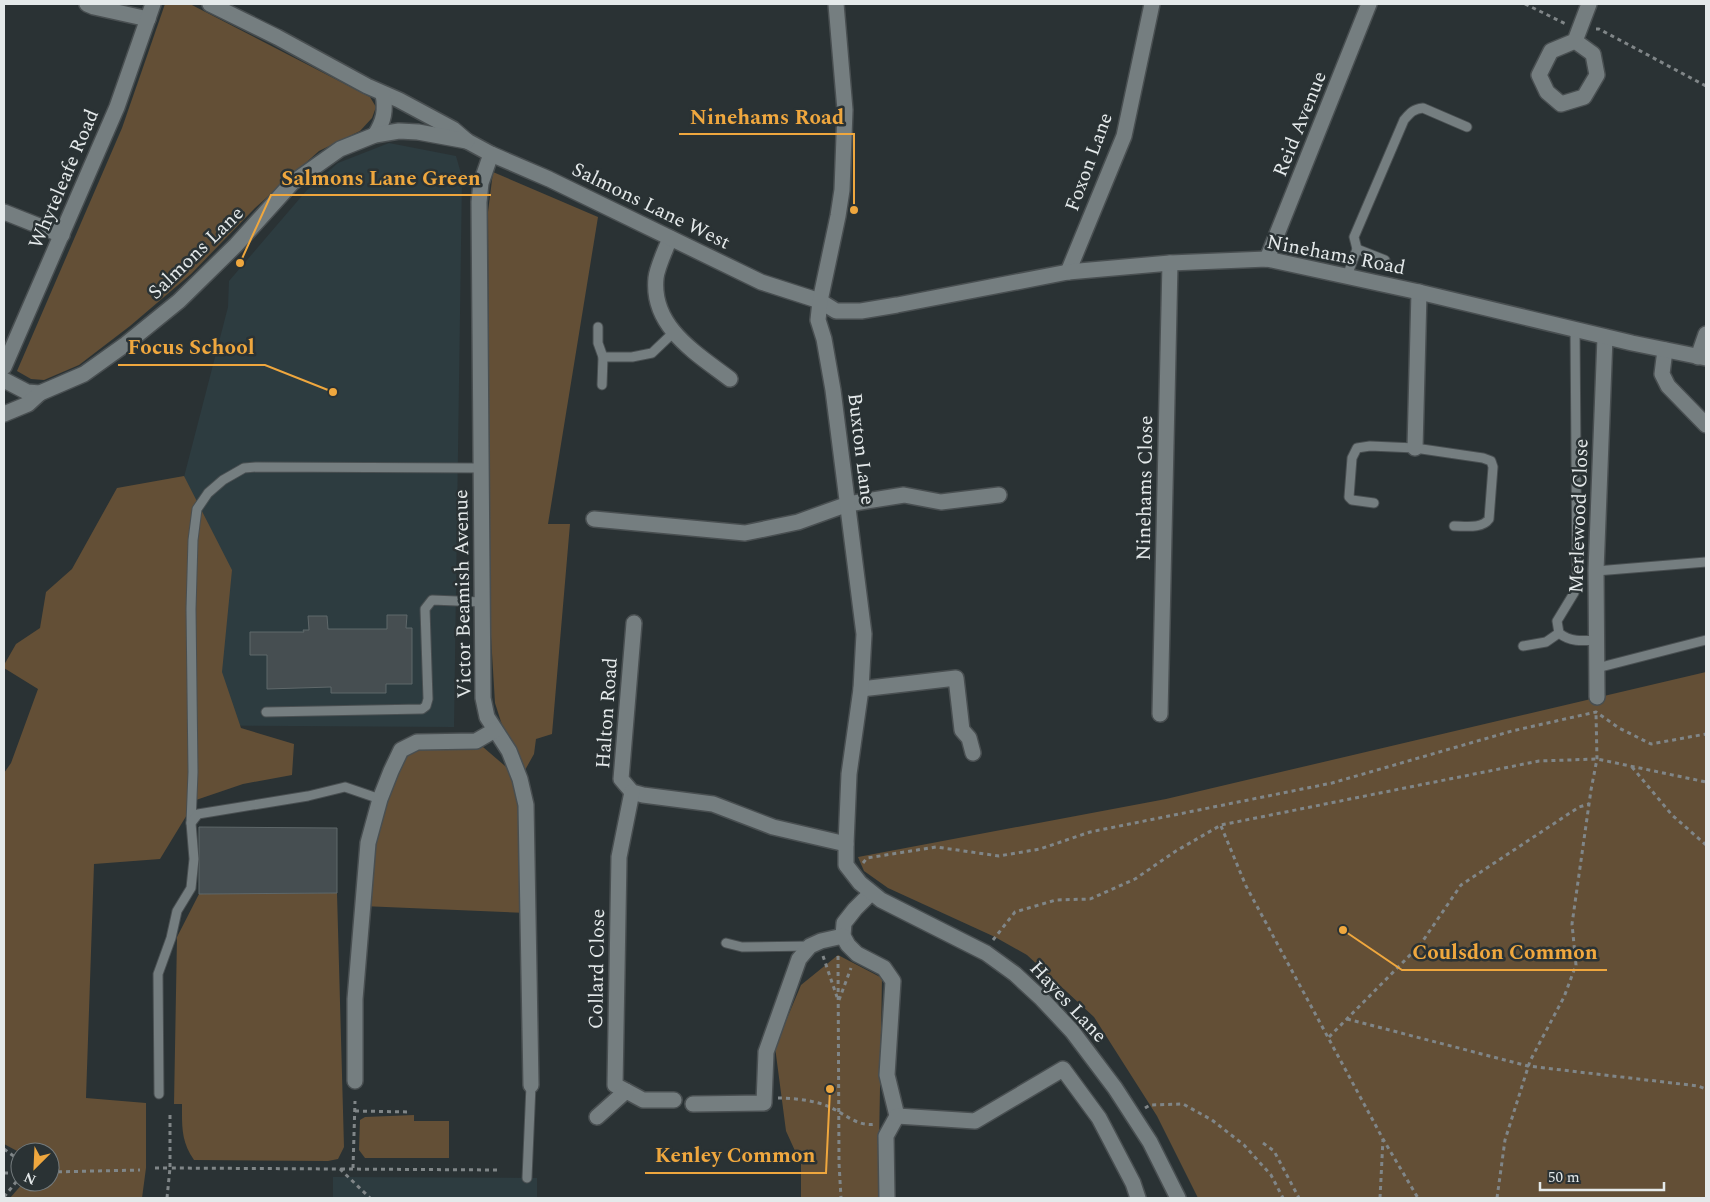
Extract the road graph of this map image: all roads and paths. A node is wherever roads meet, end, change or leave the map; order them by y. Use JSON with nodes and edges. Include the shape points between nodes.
{"nodes":[{"id":1,"x":88,"y":4,"type":"edge"},
{"id":2,"x":154,"y":4,"type":"edge"},
{"id":3,"x":210,"y":4,"type":"edge"},
{"id":4,"x":836,"y":4,"type":"edge"},
{"id":5,"x":1152,"y":4,"type":"edge"},
{"id":6,"x":1369,"y":4,"type":"edge"},
{"id":7,"x":1525,"y":4,"type":"edge"},
{"id":8,"x":1588,"y":4,"type":"edge"},
{"id":9,"x":148,"y":19,"type":"junction"},
{"id":10,"x":1577,"y":36,"type":"junction"},
{"id":11,"x":1706,"y":86,"type":"edge"},
{"id":12,"x":382,"y":94,"type":"junction"},
{"id":13,"x":1467,"y":127,"type":"dead end"},
{"id":14,"x":375,"y":135,"type":"junction"},
{"id":15,"x":467,"y":142,"type":"junction"},
{"id":16,"x":490,"y":154,"type":"junction"},
{"id":17,"x":4,"y":212,"type":"edge"},
{"id":18,"x":62,"y":235,"type":"junction"},
{"id":19,"x":670,"y":238,"type":"junction"},
{"id":20,"x":1358,"y":249,"type":"junction"},
{"id":21,"x":1267,"y":259,"type":"junction"},
{"id":22,"x":1385,"y":260,"type":"dead end"},
{"id":23,"x":1170,"y":263,"type":"junction"},
{"id":24,"x":1068,"y":272,"type":"junction"},
{"id":25,"x":1347,"y":276,"type":"junction"},
{"id":26,"x":1419,"y":292,"type":"junction"},
{"id":27,"x":820,"y":301,"type":"junction"},
{"id":28,"x":598,"y":327,"type":"dead end"},
{"id":29,"x":1575,"y":329,"type":"junction"},
{"id":30,"x":674,"y":332,"type":"junction"},
{"id":31,"x":1706,"y":334,"type":"edge"},
{"id":32,"x":1605,"y":337,"type":"junction"},
{"id":33,"x":1665,"y":350,"type":"junction"},
{"id":34,"x":603,"y":357,"type":"junction"},
{"id":35,"x":1702,"y":357,"type":"edge"},
{"id":36,"x":4,"y":367,"type":"edge"},
{"id":37,"x":730,"y":379,"type":"dead end"},
{"id":38,"x":4,"y":380,"type":"edge"},
{"id":39,"x":602,"y":385,"type":"dead end"},
{"id":40,"x":40,"y":393,"type":"junction"},
{"id":41,"x":4,"y":414,"type":"edge"},
{"id":42,"x":1706,"y":425,"type":"edge"},
{"id":43,"x":1415,"y":448,"type":"junction"},
{"id":44,"x":481,"y":468,"type":"junction"},
{"id":45,"x":1000,"y":495,"type":"dead end"},
{"id":46,"x":1374,"y":503,"type":"dead end"},
{"id":47,"x":848,"y":504,"type":"junction"},
{"id":48,"x":594,"y":519,"type":"dead end"},
{"id":49,"x":1454,"y":526,"type":"dead end"},
{"id":50,"x":1706,"y":562,"type":"edge"},
{"id":51,"x":1596,"y":571,"type":"junction"},
{"id":52,"x":482,"y":602,"type":"junction"},
{"id":53,"x":634,"y":623,"type":"dead end"},
{"id":54,"x":1559,"y":633,"type":"junction"},
{"id":55,"x":1596,"y":640,"type":"junction"},
{"id":56,"x":1706,"y":640,"type":"edge"},
{"id":57,"x":1523,"y":646,"type":"dead end"},
{"id":58,"x":1597,"y":668,"type":"junction"},
{"id":59,"x":861,"y":689,"type":"junction"},
{"id":60,"x":1596,"y":704,"type":"junction"},
{"id":61,"x":266,"y":712,"type":"dead end"},
{"id":62,"x":1160,"y":714,"type":"dead end"},
{"id":63,"x":495,"y":730,"type":"junction"},
{"id":64,"x":1706,"y":734,"type":"edge"},
{"id":65,"x":973,"y":753,"type":"dead end"},
{"id":66,"x":1597,"y":759,"type":"junction"},
{"id":67,"x":1632,"y":767,"type":"junction"},
{"id":68,"x":1706,"y":782,"type":"edge"},
{"id":69,"x":632,"y":792,"type":"junction"},
{"id":70,"x":380,"y":799,"type":"junction"},
{"id":71,"x":1589,"y":804,"type":"junction"},
{"id":72,"x":191,"y":823,"type":"junction"},
{"id":73,"x":1221,"y":825,"type":"junction"},
{"id":74,"x":846,"y":844,"type":"junction"},
{"id":75,"x":1706,"y":846,"type":"edge"},
{"id":76,"x":851,"y":873,"type":"junction"},
{"id":77,"x":871,"y":893,"type":"junction"},
{"id":78,"x":844,"y":936,"type":"junction"},
{"id":79,"x":726,"y":943,"type":"dead end"},
{"id":80,"x":816,"y":944,"type":"junction"},
{"id":81,"x":986,"y":953,"type":"junction"},
{"id":82,"x":857,"y":954,"type":"junction"},
{"id":83,"x":838,"y":1001,"type":"junction"},
{"id":84,"x":1347,"y":1019,"type":"junction"},
{"id":85,"x":1328,"y":1038,"type":"junction"},
{"id":86,"x":1528,"y":1066,"type":"junction"},
{"id":87,"x":354,"y":1081,"type":"dead end"},
{"id":88,"x":531,"y":1085,"type":"joint"},
{"id":89,"x":1706,"y":1089,"type":"edge"},
{"id":90,"x":626,"y":1091,"type":"junction"},
{"id":91,"x":159,"y":1094,"type":"dead end"},
{"id":92,"x":764,"y":1097,"type":"junction"},
{"id":93,"x":674,"y":1100,"type":"dead end"},
{"id":94,"x":355,"y":1102,"type":"dead end"},
{"id":95,"x":693,"y":1104,"type":"dead end"},
{"id":96,"x":355,"y":1111,"type":"junction"},
{"id":97,"x":839,"y":1111,"type":"junction"},
{"id":98,"x":411,"y":1112,"type":"dead end"},
{"id":99,"x":170,"y":1114,"type":"dead end"},
{"id":100,"x":897,"y":1116,"type":"junction"},
{"id":101,"x":1134,"y":1116,"type":"junction"},
{"id":102,"x":597,"y":1117,"type":"dead end"},
{"id":103,"x":1383,"y":1139,"type":"junction"},
{"id":104,"x":1263,"y":1143,"type":"dead end"},
{"id":105,"x":155,"y":1168,"type":"dead end"},
{"id":106,"x":170,"y":1168,"type":"junction"},
{"id":107,"x":353,"y":1168,"type":"junction"},
{"id":108,"x":340,"y":1169,"type":"junction"},
{"id":109,"x":140,"y":1170,"type":"dead end"},
{"id":110,"x":499,"y":1170,"type":"dead end"},
{"id":111,"x":60,"y":1172,"type":"edge"},
{"id":112,"x":527,"y":1178,"type":"dead end"},
{"id":113,"x":167,"y":1198,"type":"edge"},
{"id":114,"x":370,"y":1198,"type":"edge"},
{"id":115,"x":841,"y":1198,"type":"edge"},
{"id":116,"x":886,"y":1198,"type":"edge"},
{"id":117,"x":1138,"y":1198,"type":"edge"},
{"id":118,"x":1178,"y":1198,"type":"edge"},
{"id":119,"x":1283,"y":1198,"type":"edge"},
{"id":120,"x":1299,"y":1198,"type":"edge"},
{"id":121,"x":1380,"y":1198,"type":"edge"},
{"id":122,"x":1418,"y":1198,"type":"edge"},
{"id":123,"x":1497,"y":1198,"type":"edge"}],
"edges":[{"from":1,"to":9,"type":"street"},
{"from":2,"to":9,"type":"street","name":"Whyteleafe Road"},
{"from":3,"to":12,"type":"street","name":"Salmons Lane West","via":[[277,36]]},
{"from":4,"to":27,"type":"street","name":"Buxton Lane","via":[[844,110],[842,190]]},
{"from":5,"to":24,"type":"street","name":"Foxon Lane","via":[[1124,136]]},
{"from":6,"to":21,"type":"street","name":"Reid Avenue"},
{"from":7,"to":10,"type":"path"},
{"from":8,"to":10,"type":"street"},
{"from":9,"to":18,"type":"street","name":"Whyteleafe Road","via":[[117,107]]},
{"from":10,"to":11,"type":"path","via":[[1599,29]]},
{"from":12,"to":14,"type":"street","via":[[385,105],[383,120]]},
{"from":12,"to":15,"type":"street","name":"Salmons Lane West","via":[[453,128]]},
{"from":13,"to":20,"type":"lane","via":[[1423,108],[1410,113],[1404,120],[1354,237]]},
{"from":14,"to":15,"type":"street","name":"Salmons Lane West","via":[[418,132]]},
{"from":14,"to":40,"type":"street","name":"Salmons Lane","via":[[340,149],[292,183],[179,301],[126,344],[84,374]]},
{"from":15,"to":16,"type":"street","name":"Salmons Lane West"},
{"from":16,"to":19,"type":"street","name":"Salmons Lane West"},
{"from":16,"to":44,"type":"street","name":"Victor Beamish Avenue","via":[[479,202]]},
{"from":17,"to":18,"type":"street"},
{"from":18,"to":36,"type":"street","name":"Whyteleafe Road"},
{"from":19,"to":27,"type":"street","name":"Salmons Lane West","via":[[761,282]]},
{"from":19,"to":30,"type":"street","via":[[656,277],[656,292],[664,321]]},
{"from":20,"to":22,"type":"lane"},
{"from":20,"to":25,"type":"lane"},
{"from":21,"to":23,"type":"street","name":"Ninehams Road"},
{"from":21,"to":25,"type":"street","name":"Ninehams Road"},
{"from":23,"to":24,"type":"street","name":"Ninehams Road"},
{"from":23,"to":62,"type":"street","name":"Ninehams Close"},
{"from":24,"to":27,"type":"street","name":"Ninehams Road","via":[[861,311],[836,310]]},
{"from":25,"to":26,"type":"street","name":"Ninehams Road"},
{"from":26,"to":29,"type":"street","name":"Ninehams Road"},
{"from":26,"to":43,"type":"street"},
{"from":27,"to":47,"type":"street","name":"Buxton Lane","via":[[818,320],[834,390]]},
{"from":28,"to":34,"type":"lane","via":[[598,343]]},
{"from":29,"to":32,"type":"street","name":"Ninehams Road"},
{"from":29,"to":54,"type":"lane","via":[[1578,581],[1557,621]]},
{"from":30,"to":34,"type":"lane","via":[[652,353]]},
{"from":30,"to":37,"type":"street"},
{"from":31,"to":35,"type":"street"},
{"from":32,"to":33,"type":"street","name":"Ninehams Road"},
{"from":32,"to":51,"type":"street","name":"Merlewood Close"},
{"from":33,"to":35,"type":"street","name":"Ninehams Road"},
{"from":33,"to":42,"type":"street","via":[[1662,374],[1668,386]]},
{"from":34,"to":39,"type":"lane"},
{"from":38,"to":40,"type":"street","via":[[27,392]]},
{"from":40,"to":41,"type":"street","name":"Salmons Lane","via":[[28,404]]},
{"from":43,"to":46,"type":"lane","via":[[1357,448],[1352,458],[1349,497]]},
{"from":43,"to":49,"type":"lane","via":[[1491,461],[1489,519],[1486,524]]},
{"from":44,"to":52,"type":"street","name":"Victor Beamish Avenue"},
{"from":44,"to":72,"type":"lane","via":[[244,468],[222,480],[208,493],[197,509],[193,540]]},
{"from":45,"to":47,"type":"street","via":[[941,502],[904,495]]},
{"from":47,"to":48,"type":"street","via":[[798,522],[745,533]]},
{"from":47,"to":59,"type":"street","name":"Buxton Lane","via":[[864,634]]},
{"from":50,"to":51,"type":"lane"},
{"from":51,"to":55,"type":"street","name":"Merlewood Close"},
{"from":52,"to":61,"type":"lane","via":[[432,600],[425,608],[428,699],[422,709]]},
{"from":52,"to":63,"type":"street","name":"Victor Beamish Avenue","via":[[483,698],[487,718]]},
{"from":53,"to":69,"type":"street","name":"Halton Road","via":[[622,779]]},
{"from":54,"to":55,"type":"lane","via":[[1567,639]]},
{"from":54,"to":57,"type":"lane","via":[[1546,642]]},
{"from":55,"to":58,"type":"street","name":"Merlewood Close"},
{"from":56,"to":58,"type":"lane"},
{"from":58,"to":60,"type":"street","name":"Merlewood Close"},
{"from":59,"to":65,"type":"street","via":[[956,678],[962,730],[969,738]]},
{"from":59,"to":74,"type":"street","name":"Buxton Lane","via":[[849,774]]},
{"from":60,"to":64,"type":"path","via":[[1619,728],[1651,744]]},
{"from":60,"to":66,"type":"path"},
{"from":60,"to":76,"type":"path","via":[[1512,732],[1332,783],[1090,832],[1040,850],[999,856],[936,847],[868,858]]},
{"from":63,"to":70,"type":"street","via":[[476,741],[417,742],[401,750]]},
{"from":63,"to":88,"type":"street","name":"Victor Beamish Avenue","via":[[509,751],[526,805]]},
{"from":66,"to":67,"type":"path"},
{"from":66,"to":71,"type":"path"},
{"from":66,"to":73,"type":"path","via":[[1539,761]]},
{"from":67,"to":68,"type":"path"},
{"from":67,"to":75,"type":"path","via":[[1672,815]]},
{"from":69,"to":74,"type":"street","name":"Halton Road","via":[[713,804],[773,827]]},
{"from":69,"to":90,"type":"street","name":"Collard Close","via":[[619,857],[615,1085]]},
{"from":70,"to":72,"type":"lane","via":[[346,787],[198,814]]},
{"from":70,"to":87,"type":"street","via":[[368,843],[362,906],[355,999]]},
{"from":71,"to":84,"type":"path","via":[[1579,807],[1461,885],[1420,945]]},
{"from":71,"to":86,"type":"path","via":[[1572,924],[1576,965],[1564,997]]},
{"from":72,"to":91,"type":"lane","via":[[194,858],[191,888],[177,911],[158,974]]},
{"from":73,"to":81,"type":"path","via":[[1135,879],[1090,899],[1056,900],[1015,912]]},
{"from":73,"to":85,"type":"path","via":[[1246,886]]},
{"from":74,"to":76,"type":"street","name":"Buxton Lane","via":[[846,864]]},
{"from":76,"to":77,"type":"street"},
{"from":77,"to":78,"type":"street","via":[[844,923]]},
{"from":77,"to":81,"type":"street","name":"Hayes Lane"},
{"from":78,"to":80,"type":"street"},
{"from":78,"to":82,"type":"street"},
{"from":78,"to":83,"type":"path","via":[[838,952]]},
{"from":79,"to":80,"type":"lane","via":[[748,947]]},
{"from":80,"to":83,"type":"path","via":[[823,954]]},
{"from":80,"to":92,"type":"street","via":[[799,959],[766,1052]]},
{"from":81,"to":101,"type":"street","name":"Hayes Lane","via":[[1015,974],[1072,1030]]},
{"from":82,"to":83,"type":"path"},
{"from":82,"to":100,"type":"street","via":[[884,968],[893,981],[887,1075]]},
{"from":83,"to":97,"type":"path"},
{"from":84,"to":85,"type":"path"},
{"from":84,"to":86,"type":"path"},
{"from":85,"to":103,"type":"path"},
{"from":86,"to":89,"type":"path"},
{"from":86,"to":123,"type":"path","via":[[1504,1140]]},
{"from":88,"to":112,"type":"lane"},
{"from":90,"to":93,"type":"street","via":[[643,1100]]},
{"from":90,"to":102,"type":"street"},
{"from":92,"to":95,"type":"street","via":[[764,1102]]},
{"from":92,"to":97,"type":"path","via":[[796,1099]]},
{"from":94,"to":96,"type":"path"},
{"from":96,"to":98,"type":"path"},
{"from":96,"to":107,"type":"path"},
{"from":97,"to":100,"type":"path","via":[[857,1123],[872,1125]]},
{"from":97,"to":115,"type":"path"},
{"from":99,"to":106,"type":"path"},
{"from":100,"to":116,"type":"street","via":[[886,1136]]},
{"from":100,"to":117,"type":"street","via":[[975,1121],[1063,1069],[1100,1118]]},
{"from":101,"to":118,"type":"street","name":"Hayes Lane"},
{"from":101,"to":119,"type":"path","via":[[1150,1105],[1183,1104],[1212,1120],[1244,1145],[1271,1175]]},
{"from":103,"to":121,"type":"path"},
{"from":103,"to":122,"type":"path"},
{"from":104,"to":120,"type":"path","via":[[1274,1151]]},
{"from":105,"to":106,"type":"path"},
{"from":106,"to":108,"type":"path"},
{"from":106,"to":113,"type":"path"},
{"from":107,"to":108,"type":"path"},
{"from":107,"to":110,"type":"path"},
{"from":108,"to":114,"type":"path"},
{"from":109,"to":111,"type":"path"}]}
